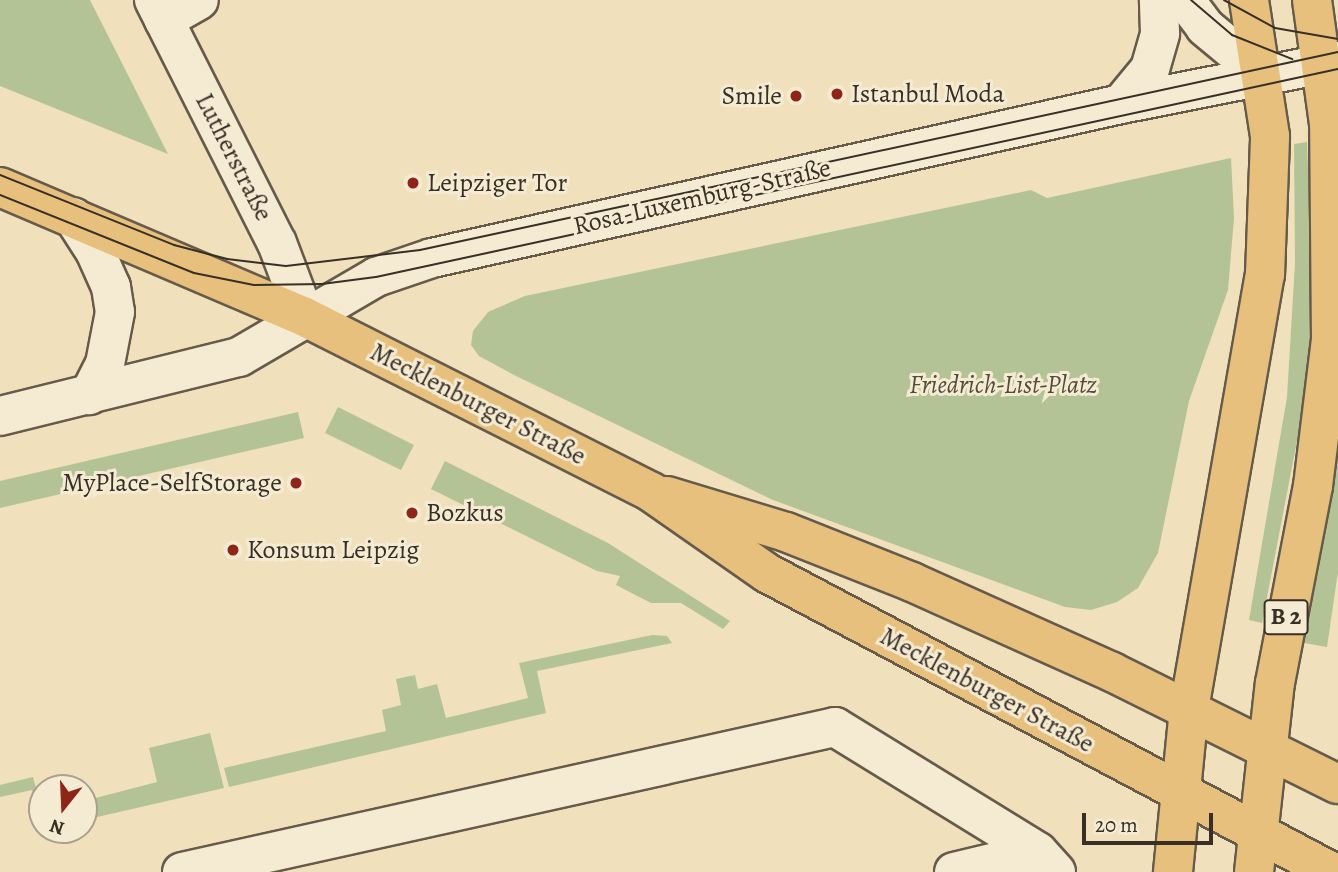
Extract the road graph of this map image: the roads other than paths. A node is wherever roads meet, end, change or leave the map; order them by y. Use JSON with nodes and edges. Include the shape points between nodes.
{"nodes":[{"id":1,"x":200,"y":0,"type":"edge"},
{"id":2,"x":1159,"y":0,"type":"edge"},
{"id":3,"x":1185,"y":0,"type":"edge"},
{"id":4,"x":1249,"y":0,"type":"edge"},
{"id":5,"x":1312,"y":0,"type":"edge"},
{"id":6,"x":159,"y":10,"type":"edge"},
{"id":7,"x":1330,"y":62,"type":"edge"},
{"id":8,"x":1263,"y":75,"type":"junction"},
{"id":9,"x":1121,"y":104,"type":"junction"},
{"id":10,"x":0,"y":187,"type":"edge"},
{"id":11,"x":73,"y":217,"type":"junction"},
{"id":12,"x":305,"y":317,"type":"junction"},
{"id":13,"x":89,"y":395,"type":"junction"},
{"id":14,"x":0,"y":416,"type":"edge"},
{"id":15,"x":651,"y":492,"type":"junction"},
{"id":16,"x":1189,"y":709,"type":"junction"},
{"id":17,"x":1267,"y":750,"type":"junction"},
{"id":18,"x":1338,"y":785,"type":"edge"},
{"id":19,"x":1179,"y":792,"type":"junction"},
{"id":20,"x":1258,"y":834,"type":"junction"},
{"id":21,"x":1047,"y":862,"type":"edge"},
{"id":22,"x":182,"y":872,"type":"edge"},
{"id":23,"x":954,"y":872,"type":"edge"},
{"id":24,"x":1173,"y":872,"type":"edge"},
{"id":25,"x":1254,"y":872,"type":"edge"},
{"id":26,"x":1332,"y":872,"type":"edge"}],
"edges":[{"from":1,"to":6,"type":"street"},
{"from":2,"to":9,"type":"street","via":[[1160,33],[1150,69]]},
{"from":3,"to":8,"type":"street","via":[[1205,27]]},
{"from":4,"to":8,"type":"main road"},
{"from":5,"to":7,"type":"main road","number":"B 2"},
{"from":6,"to":12,"type":"street","name":"Lutherstraße","via":[[277,243]]},
{"from":7,"to":8,"type":"street","name":"Rosa-Luxemburg-Straße"},
{"from":7,"to":17,"type":"main road","number":"B 2","via":[[1327,385]]},
{"from":8,"to":9,"type":"street","name":"Rosa-Luxemburg-Straße"},
{"from":8,"to":16,"type":"main road","via":[[1270,171],[1265,275]]},
{"from":9,"to":12,"type":"street","name":"Rosa-Luxemburg-Straße","via":[[432,258],[376,277]]},
{"from":10,"to":11,"type":"main road","name":"Mecklenburger Straße"},
{"from":11,"to":12,"type":"main road","name":"Mecklenburger Straße"},
{"from":11,"to":13,"type":"street","via":[[96,251],[116,312],[105,364]]},
{"from":12,"to":13,"type":"street","name":"Rosa-Luxemburg-Straße","via":[[240,358]]},
{"from":12,"to":15,"type":"main road","name":"Mecklenburger Straße"},
{"from":13,"to":14,"type":"street","name":"Rosa-Luxemburg-Straße"},
{"from":15,"to":16,"type":"main road","name":"Mecklenburger Straße","via":[[786,532],[901,578]]},
{"from":15,"to":19,"type":"main road","name":"Mecklenburger Straße","via":[[767,573]]},
{"from":16,"to":17,"type":"main road","name":"Mecklenburger Straße"},
{"from":16,"to":19,"type":"main road"},
{"from":17,"to":18,"type":"main road","name":"Mecklenburger Straße"},
{"from":17,"to":20,"type":"main road","number":"B 2"},
{"from":19,"to":20,"type":"main road","name":"Mecklenburger Straße"},
{"from":19,"to":24,"type":"main road"},
{"from":20,"to":25,"type":"main road","number":"B 2"},
{"from":20,"to":26,"type":"main road","name":"Mecklenburger Straße"},
{"from":21,"to":22,"type":"street","via":[[835,727]]},
{"from":21,"to":23,"type":"street"}]}
